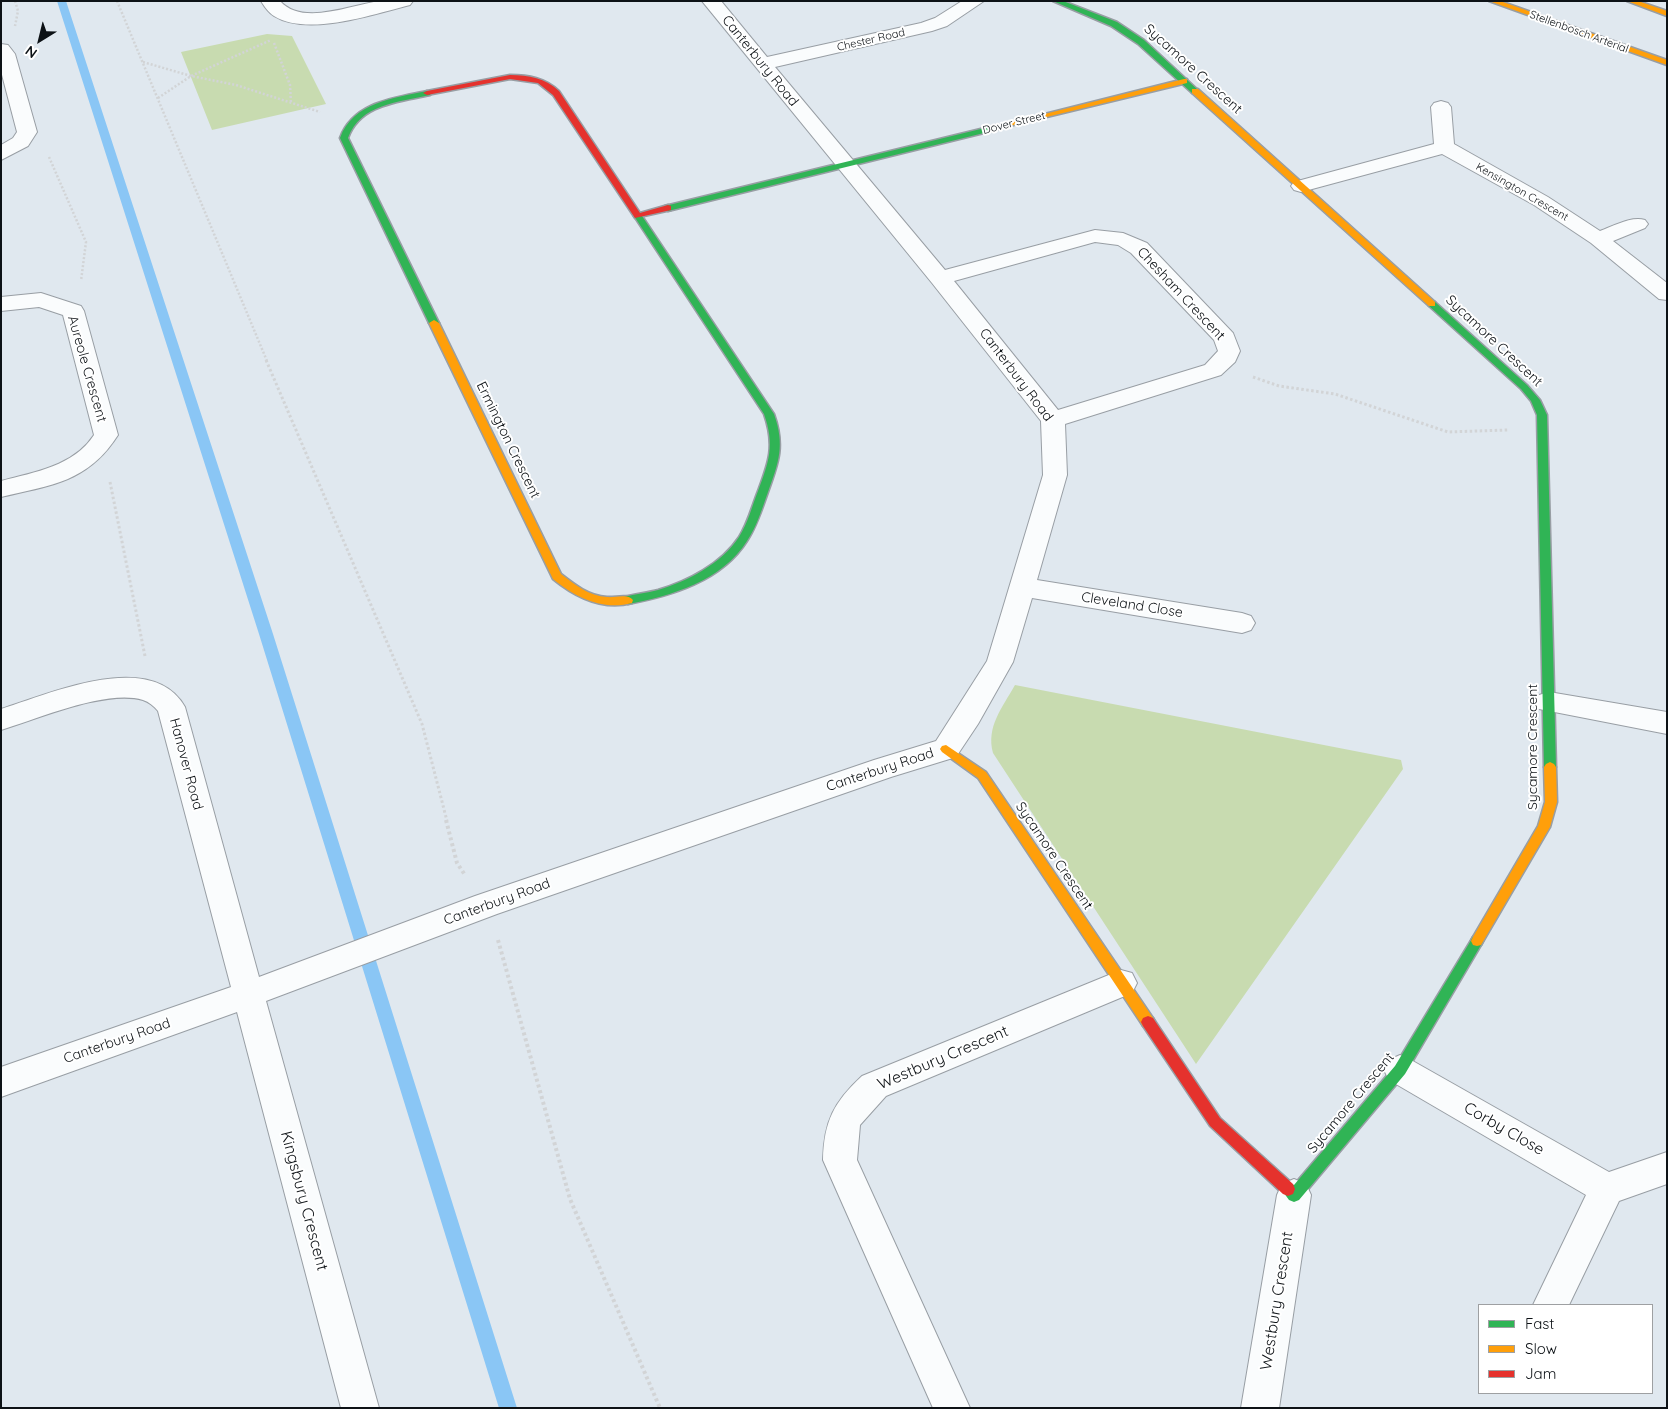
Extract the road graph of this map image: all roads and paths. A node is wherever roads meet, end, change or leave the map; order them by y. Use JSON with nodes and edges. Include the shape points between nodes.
{"nodes":[{"id":1,"x":117,"y":1,"type":"edge"},
{"id":2,"x":270,"y":1,"type":"edge"},
{"id":3,"x":404,"y":1,"type":"edge"},
{"id":4,"x":711,"y":1,"type":"edge"},
{"id":5,"x":975,"y":1,"type":"edge"},
{"id":6,"x":1056,"y":1,"type":"edge"},
{"id":7,"x":1492,"y":1,"type":"edge"},
{"id":8,"x":1630,"y":1,"type":"edge"},
{"id":9,"x":1667,"y":14,"type":"edge"},
{"id":10,"x":1,"y":49,"type":"edge"},
{"id":11,"x":143,"y":62,"type":"junction"},
{"id":12,"x":1667,"y":63,"type":"edge"},
{"id":13,"x":762,"y":64,"type":"junction"},
{"id":14,"x":190,"y":76,"type":"junction"},
{"id":15,"x":1184,"y":81,"type":"junction"},
{"id":16,"x":158,"y":98,"type":"junction"},
{"id":17,"x":291,"y":103,"type":"junction"},
{"id":18,"x":1441,"y":107,"type":"dead end"},
{"id":19,"x":352,"y":120,"type":"junction"},
{"id":20,"x":27,"y":132,"type":"junction"},
{"id":21,"x":1444,"y":147,"type":"junction"},
{"id":22,"x":1,"y":154,"type":"edge"},
{"id":23,"x":844,"y":164,"type":"junction"},
{"id":24,"x":1301,"y":186,"type":"junction"},
{"id":25,"x":638,"y":216,"type":"junction"},
{"id":26,"x":1638,"y":224,"type":"dead end"},
{"id":27,"x":1598,"y":239,"type":"junction"},
{"id":28,"x":940,"y":278,"type":"junction"},
{"id":29,"x":1667,"y":294,"type":"edge"},
{"id":30,"x":1,"y":304,"type":"edge"},
{"id":31,"x":60,"y":305,"type":"junction"},
{"id":32,"x":1213,"y":370,"type":"junction"},
{"id":33,"x":1053,"y":420,"type":"junction"},
{"id":34,"x":1544,"y":427,"type":"junction"},
{"id":35,"x":82,"y":463,"type":"junction"},
{"id":36,"x":1,"y":489,"type":"edge"},
{"id":37,"x":1022,"y":587,"type":"junction"},
{"id":38,"x":1242,"y":623,"type":"dead end"},
{"id":39,"x":134,"y":687,"type":"junction"},
{"id":40,"x":1549,"y":702,"type":"junction"},
{"id":41,"x":1,"y":720,"type":"edge"},
{"id":42,"x":1667,"y":724,"type":"edge"},
{"id":43,"x":946,"y":749,"type":"junction"},
{"id":44,"x":486,"y":905,"type":"junction"},
{"id":45,"x":1121,"y":983,"type":"junction"},
{"id":46,"x":249,"y":994,"type":"junction"},
{"id":47,"x":1400,"y":1070,"type":"junction"},
{"id":48,"x":1,"y":1082,"type":"edge"},
{"id":49,"x":1667,"y":1168,"type":"edge"},
{"id":50,"x":1608,"y":1189,"type":"junction"},
{"id":51,"x":1294,"y":1195,"type":"junction"},
{"id":52,"x":1551,"y":1304,"type":"edge"},
{"id":53,"x":360,"y":1408,"type":"edge"},
{"id":54,"x":660,"y":1408,"type":"edge"},
{"id":55,"x":952,"y":1408,"type":"edge"},
{"id":56,"x":1260,"y":1408,"type":"edge"}],
"edges":[{"from":1,"to":11,"type":"path"},
{"from":2,"to":3,"type":"street","via":[[280,13],[302,19]]},
{"from":4,"to":13,"type":"street","name":"Canterbury Road"},
{"from":5,"to":13,"type":"street","name":"Chester Road","via":[[926,28]]},
{"from":6,"to":15,"type":"street","name":"Sycamore Crescent","via":[[1129,32]]},
{"from":7,"to":12,"type":"street","name":"Stellenbosch Arterial"},
{"from":8,"to":9,"type":"street"},
{"from":10,"to":20,"type":"street","via":[[6,54]]},
{"from":11,"to":14,"type":"path"},
{"from":11,"to":16,"type":"path"},
{"from":13,"to":23,"type":"street","name":"Canterbury Road"},
{"from":14,"to":16,"type":"path"},
{"from":14,"to":17,"type":"path","via":[[236,85]]},
{"from":14,"to":17,"type":"path","via":[[272,40],[290,84]]},
{"from":15,"to":23,"type":"street","name":"Dover Street"},
{"from":15,"to":24,"type":"street","name":"Sycamore Crescent"},
{"from":16,"to":44,"type":"path","via":[[422,724],[457,863]]},
{"from":17,"to":19,"type":"path"},
{"from":18,"to":21,"type":"street"},
{"from":19,"to":25,"type":"street","name":"Ermington Crescent","via":[[361,113],[386,104],[501,77],[535,80],[552,88]]},
{"from":19,"to":25,"type":"street","name":"Ermington Crescent","via":[[344,138],[557,576],[576,594],[609,602],[628,601],[691,581],[725,559],[746,532],[779,446],[769,414]]},
{"from":20,"to":22,"type":"street","via":[[21,142]]},
{"from":20,"to":31,"type":"path","via":[[42,141],[86,242],[81,280]]},
{"from":21,"to":24,"type":"street"},
{"from":21,"to":27,"type":"street","name":"Kensington Crescent","via":[[1541,200]]},
{"from":23,"to":25,"type":"street"},
{"from":23,"to":28,"type":"street","name":"Canterbury Road"},
{"from":24,"to":34,"type":"street","name":"Sycamore Crescent","via":[[1524,387],[1544,416]]},
{"from":26,"to":27,"type":"street"},
{"from":27,"to":29,"type":"street","name":"Kensington Crescent"},
{"from":28,"to":32,"type":"street","name":"Chesham Crescent","via":[[1086,237],[1123,239],[1138,248],[1225,338],[1228,357]]},
{"from":28,"to":33,"type":"street","name":"Canterbury Road"},
{"from":30,"to":31,"type":"street","name":"Aureole Crescent","via":[[42,300]]},
{"from":31,"to":35,"type":"street","name":"Aureole Crescent","via":[[73,311],[106,435]]},
{"from":32,"to":33,"type":"street"},
{"from":32,"to":34,"type":"path","via":[[1251,376],[1279,386],[1335,394],[1448,432]]},
{"from":33,"to":37,"type":"street","name":"Canterbury Road","via":[[1055,475]]},
{"from":34,"to":40,"type":"street","name":"Sycamore Crescent"},
{"from":35,"to":36,"type":"street","name":"Aureole Crescent","via":[[56,474]]},
{"from":35,"to":39,"type":"path","via":[[111,482],[146,663]]},
{"from":37,"to":38,"type":"street","name":"Cleveland Close"},
{"from":37,"to":43,"type":"street","name":"Canterbury Road","via":[[1000,662]]},
{"from":39,"to":41,"type":"street","name":"Hanover Road","via":[[98,691]]},
{"from":39,"to":46,"type":"street","name":"Hanover Road","via":[[150,690],[171,707]]},
{"from":40,"to":42,"type":"street"},
{"from":40,"to":47,"type":"street","name":"Sycamore Crescent","via":[[1551,802],[1544,827]]},
{"from":43,"to":44,"type":"street","name":"Canterbury Road"},
{"from":43,"to":45,"type":"street","name":"Sycamore Crescent","via":[[982,775]]},
{"from":44,"to":46,"type":"street","name":"Canterbury Road"},
{"from":44,"to":54,"type":"path","via":[[570,1199]]},
{"from":45,"to":51,"type":"street","name":"Sycamore Crescent","via":[[1215,1122]]},
{"from":45,"to":55,"type":"street","name":"Westbury Crescent","via":[[874,1086],[852,1107],[840,1131],[840,1160]]},
{"from":46,"to":48,"type":"street","name":"Canterbury Road"},
{"from":46,"to":53,"type":"street","name":"Kingsbury Crescent"},
{"from":47,"to":50,"type":"street","name":"Corby Close"},
{"from":47,"to":51,"type":"street","name":"Sycamore Crescent"},
{"from":49,"to":50,"type":"street"},
{"from":50,"to":52,"type":"street"},
{"from":51,"to":56,"type":"street","name":"Westbury Crescent"}]}
